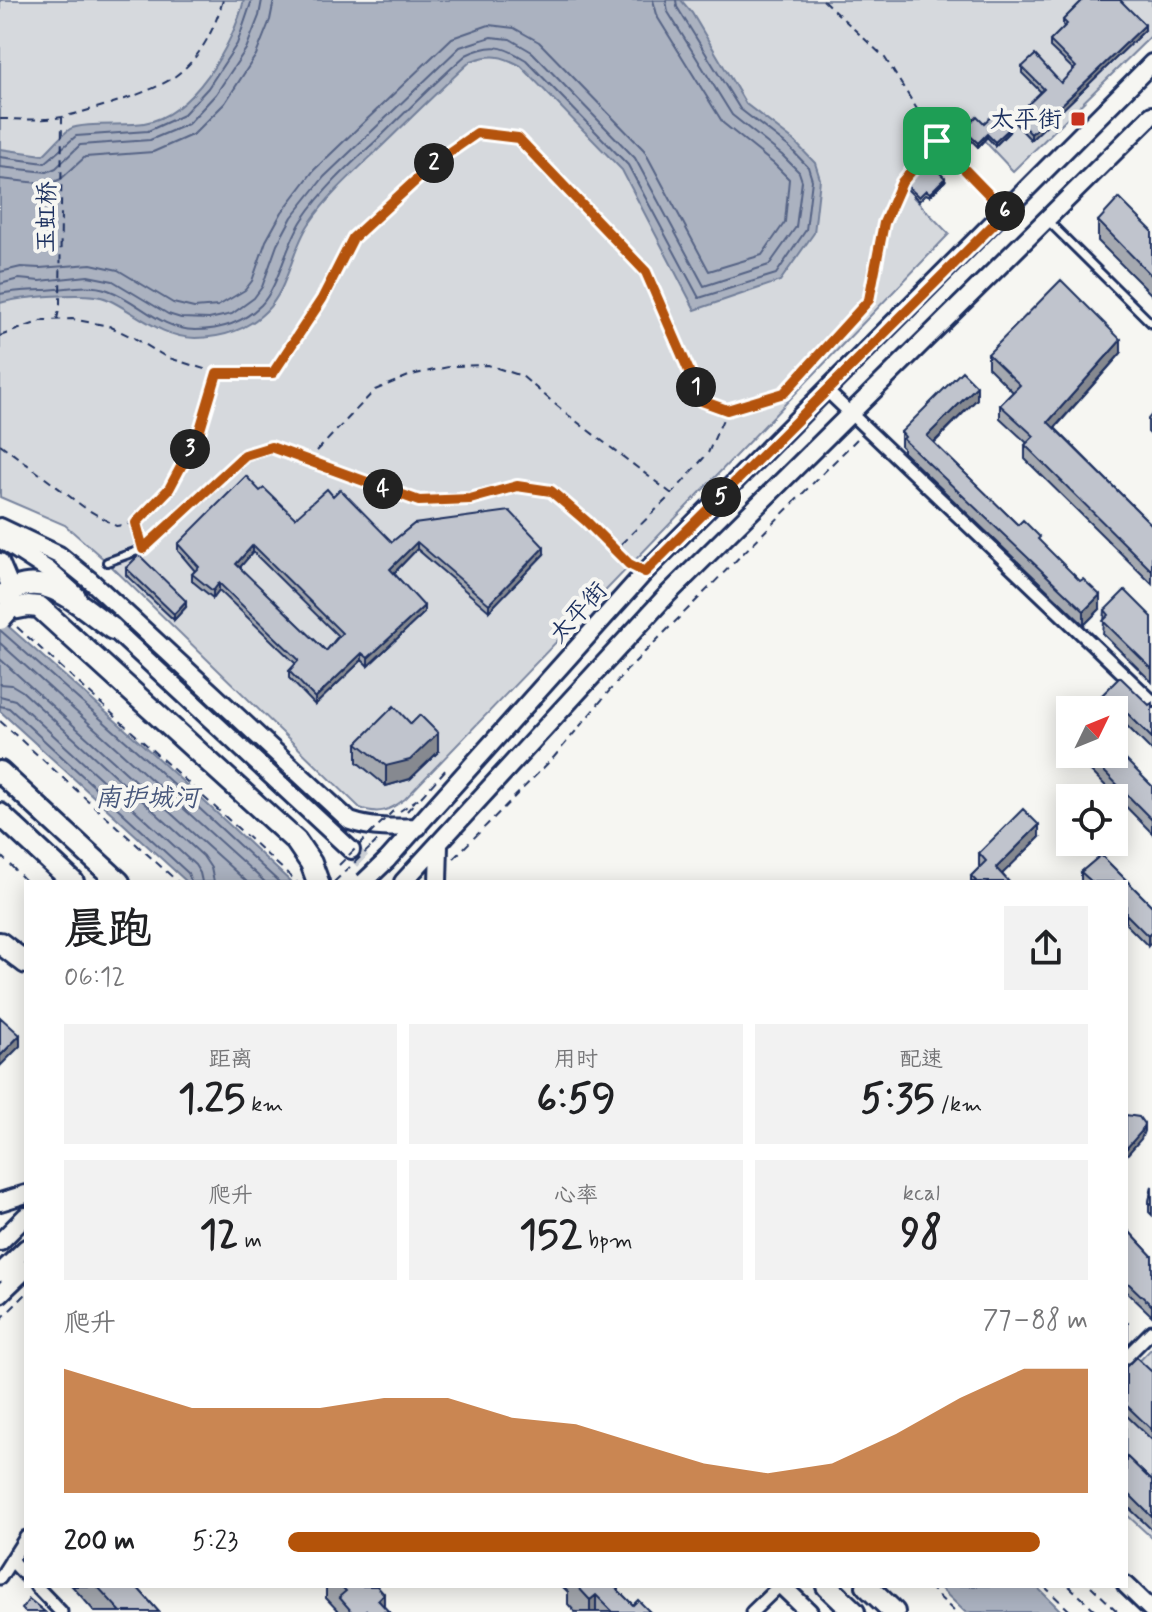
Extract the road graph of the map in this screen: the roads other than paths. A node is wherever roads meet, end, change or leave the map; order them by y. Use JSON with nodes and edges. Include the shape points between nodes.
{"nodes":[{"id":1,"x":1152,"y":63,"type":"edge"},
{"id":2,"x":1152,"y":115,"type":"edge"},
{"id":3,"x":1047,"y":220,"type":"junction"},
{"id":4,"x":1152,"y":324,"type":"edge"},
{"id":5,"x":826,"y":390,"type":"junction"},
{"id":6,"x":849,"y":413,"type":"junction"},
{"id":7,"x":0,"y":527,"type":"edge"},
{"id":8,"x":0,"y":539,"type":"edge"},
{"id":9,"x":0,"y":562,"type":"edge"},
{"id":10,"x":107,"y":562,"type":"dead end"},
{"id":11,"x":645,"y":572,"type":"junction"},
{"id":12,"x":6,"y":607,"type":"edge"},
{"id":13,"x":113,"y":629,"type":"junction"},
{"id":14,"x":1152,"y":701,"type":"edge"},
{"id":15,"x":0,"y":756,"type":"edge"},
{"id":16,"x":6,"y":778,"type":"edge"},
{"id":17,"x":0,"y":814,"type":"edge"},
{"id":18,"x":418,"y":827,"type":"junction"},
{"id":19,"x":439,"y":845,"type":"junction"},
{"id":20,"x":351,"y":850,"type":"tunnel mouth"},
{"id":21,"x":438,"y":878,"type":"edge"},
{"id":22,"x":71,"y":880,"type":"edge"},
{"id":23,"x":117,"y":880,"type":"edge"},
{"id":24,"x":317,"y":880,"type":"edge"},
{"id":25,"x":366,"y":880,"type":"edge"},
{"id":26,"x":405,"y":880,"type":"edge"},
{"id":27,"x":0,"y":943,"type":"edge"},
{"id":28,"x":0,"y":956,"type":"edge"},
{"id":29,"x":24,"y":961,"type":"edge"},
{"id":30,"x":24,"y":974,"type":"edge"},
{"id":31,"x":24,"y":1195,"type":"edge"},
{"id":32,"x":0,"y":1202,"type":"edge"},
{"id":33,"x":24,"y":1218,"type":"edge"},
{"id":34,"x":0,"y":1242,"type":"edge"},
{"id":35,"x":24,"y":1250,"type":"edge"},
{"id":36,"x":24,"y":1271,"type":"edge"},
{"id":37,"x":0,"y":1273,"type":"edge"},
{"id":38,"x":0,"y":1294,"type":"edge"},
{"id":39,"x":1152,"y":1331,"type":"edge"},
{"id":40,"x":1128,"y":1355,"type":"edge"},
{"id":41,"x":24,"y":1540,"type":"edge"},
{"id":42,"x":11,"y":1560,"type":"junction"},
{"id":43,"x":24,"y":1574,"type":"edge"},
{"id":44,"x":0,"y":1578,"type":"edge"},
{"id":45,"x":1128,"y":1587,"type":"edge"},
{"id":46,"x":38,"y":1588,"type":"edge"},
{"id":47,"x":778,"y":1588,"type":"edge"},
{"id":48,"x":782,"y":1588,"type":"edge"},
{"id":49,"x":829,"y":1588,"type":"edge"},
{"id":50,"x":869,"y":1588,"type":"edge"},
{"id":51,"x":1152,"y":1610,"type":"edge"},
{"id":52,"x":61,"y":1612,"type":"edge"},
{"id":53,"x":752,"y":1612,"type":"edge"},
{"id":54,"x":809,"y":1612,"type":"edge"},
{"id":55,"x":854,"y":1612,"type":"edge"},
{"id":56,"x":894,"y":1612,"type":"edge"}],
"edges":[{"from":1,"to":5,"type":"main road","name":"太平街"},
{"from":2,"to":3,"type":"main road"},
{"from":3,"to":4,"type":"lane"},
{"from":3,"to":6,"type":"main road"},
{"from":5,"to":6,"type":"street"},
{"from":5,"to":11,"type":"main road","name":"太平街"},
{"from":6,"to":14,"type":"street"},
{"from":6,"to":19,"type":"main road","via":[[667,595]]},
{"from":7,"to":18,"type":"main road","via":[[59,555],[91,581],[350,821]]},
{"from":8,"to":13,"type":"main road","via":[[48,570]]},
{"from":9,"to":12,"type":"main road"},
{"from":10,"to":11,"type":"lane","via":[[143,549],[245,455],[271,447],[419,501],[470,499],[517,486],[551,491],[629,564]]},
{"from":11,"to":18,"type":"main road","name":"太平街"},
{"from":12,"to":13,"type":"highway","via":[[21,584],[45,585]]},
{"from":12,"to":24,"type":"highway","via":[[39,607],[296,841]]},
{"from":13,"to":20,"type":"main road"},
{"from":15,"to":16,"type":"highway"},
{"from":16,"to":23,"type":"highway"},
{"from":17,"to":22,"type":"highway"},
{"from":18,"to":25,"type":"main road","name":"太平街","bridge":true},
{"from":19,"to":21,"type":"main road"},
{"from":19,"to":26,"type":"main road"},
{"from":27,"to":29,"type":"highway"},
{"from":28,"to":30,"type":"highway"},
{"from":31,"to":32,"type":"main road"},
{"from":33,"to":34,"type":"main road"},
{"from":35,"to":37,"type":"main road"},
{"from":36,"to":38,"type":"main road"},
{"from":39,"to":40,"type":"street"},
{"from":41,"to":42,"type":"street"},
{"from":42,"to":43,"type":"street"},
{"from":42,"to":44,"type":"street"},
{"from":45,"to":51,"type":"main road"},
{"from":46,"to":52,"type":"street"},
{"from":47,"to":53,"type":"street"},
{"from":48,"to":54,"type":"main road"},
{"from":49,"to":55,"type":"highway"},
{"from":50,"to":56,"type":"highway"}]}
